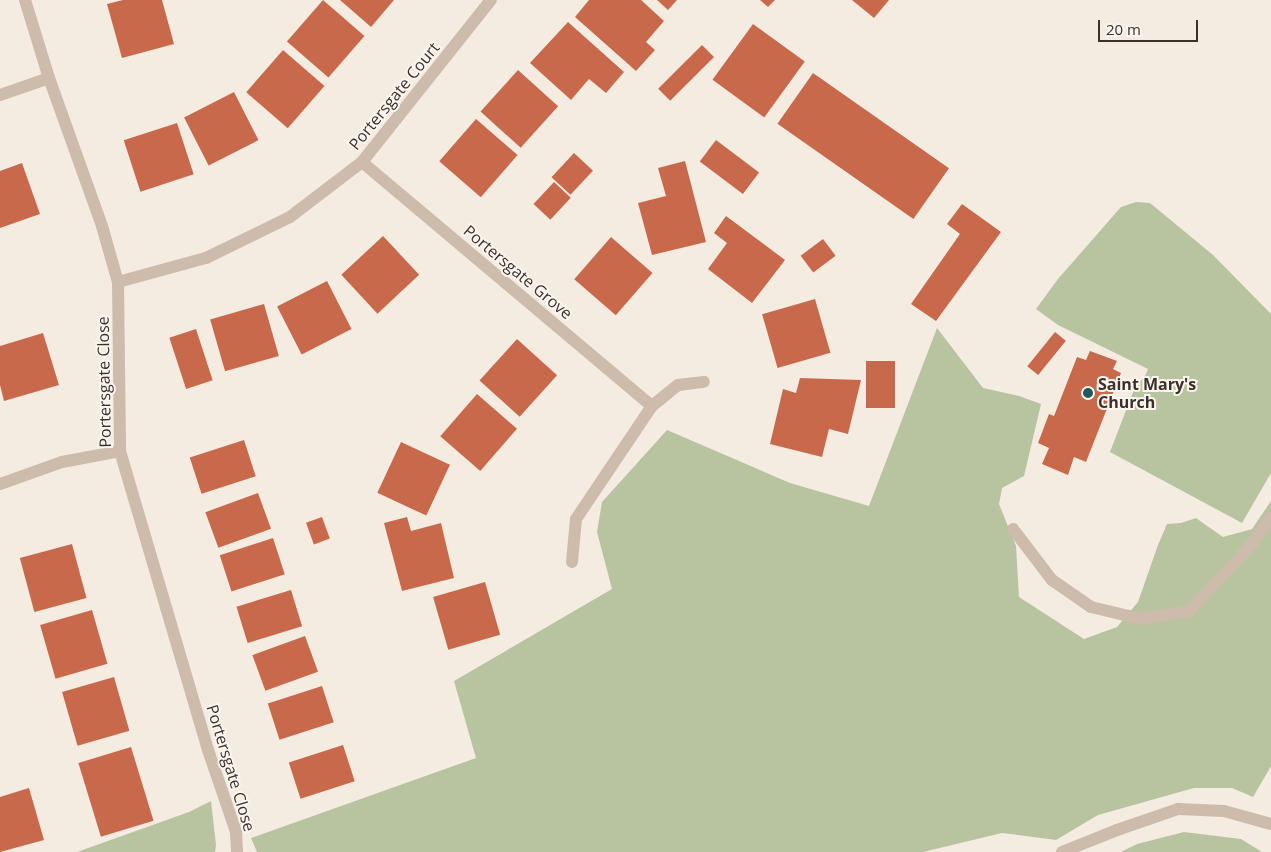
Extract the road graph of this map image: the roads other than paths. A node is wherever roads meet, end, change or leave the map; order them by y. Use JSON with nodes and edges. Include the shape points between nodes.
{"nodes":[{"id":1,"x":25,"y":0,"type":"edge"},
{"id":2,"x":491,"y":0,"type":"edge"},
{"id":3,"x":49,"y":78,"type":"junction"},
{"id":4,"x":0,"y":95,"type":"edge"},
{"id":5,"x":362,"y":162,"type":"junction"},
{"id":6,"x":118,"y":282,"type":"junction"},
{"id":7,"x":704,"y":382,"type":"dead end"},
{"id":8,"x":652,"y":406,"type":"junction"},
{"id":9,"x":120,"y":451,"type":"junction"},
{"id":10,"x":0,"y":484,"type":"edge"},
{"id":11,"x":1271,"y":517,"type":"edge"},
{"id":12,"x":1012,"y":529,"type":"dead end"},
{"id":13,"x":572,"y":562,"type":"dead end"},
{"id":14,"x":1271,"y":824,"type":"edge"},
{"id":15,"x":238,"y":852,"type":"edge"},
{"id":16,"x":1062,"y":852,"type":"edge"}],
"edges":[{"from":1,"to":3,"type":"street","name":"Portersgate Close"},
{"from":2,"to":5,"type":"street","name":"Portersgate Court"},
{"from":3,"to":4,"type":"street"},
{"from":3,"to":6,"type":"street","name":"Portersgate Close","via":[[102,226]]},
{"from":5,"to":6,"type":"street","name":"Portersgate Court","via":[[290,217],[206,258]]},
{"from":5,"to":8,"type":"street","name":"Portersgate Grove"},
{"from":6,"to":9,"type":"street","name":"Portersgate Close"},
{"from":7,"to":8,"type":"street","via":[[678,385]]},
{"from":8,"to":13,"type":"street","via":[[576,519]]},
{"from":9,"to":10,"type":"street","via":[[62,462]]},
{"from":9,"to":15,"type":"street","name":"Portersgate Close","via":[[208,750],[236,832]]},
{"from":11,"to":12,"type":"street","via":[[1252,544],[1189,611],[1141,619],[1091,607],[1052,580]]},
{"from":14,"to":16,"type":"street","via":[[1224,811],[1178,809]]}]}
